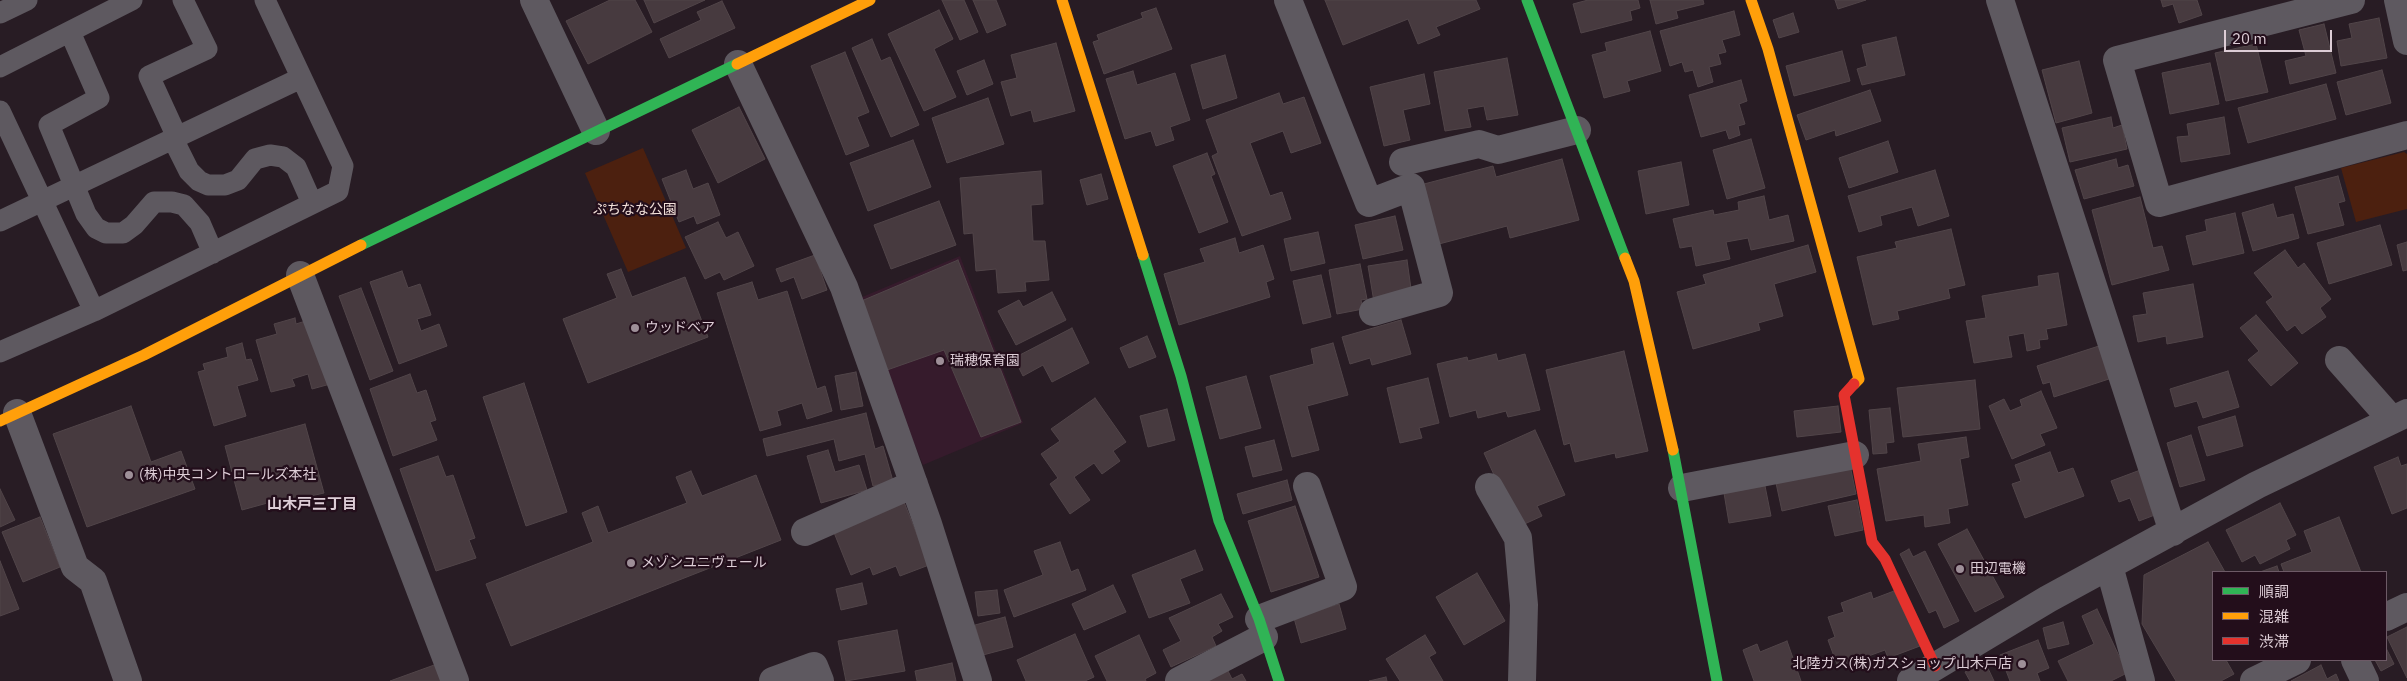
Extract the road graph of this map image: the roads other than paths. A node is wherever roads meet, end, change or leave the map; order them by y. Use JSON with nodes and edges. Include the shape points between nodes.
{"nodes":[{"id":1,"x":27,"y":0,"type":"edge"},
{"id":2,"x":132,"y":0,"type":"edge"},
{"id":3,"x":183,"y":0,"type":"edge"},
{"id":4,"x":265,"y":0,"type":"edge"},
{"id":5,"x":534,"y":0,"type":"edge"},
{"id":6,"x":870,"y":0,"type":"edge"},
{"id":7,"x":1062,"y":0,"type":"edge"},
{"id":8,"x":1288,"y":0,"type":"edge"},
{"id":9,"x":1528,"y":0,"type":"edge"},
{"id":10,"x":1751,"y":0,"type":"edge"},
{"id":11,"x":2000,"y":0,"type":"edge"},
{"id":12,"x":2351,"y":0,"type":"edge"},
{"id":13,"x":2398,"y":0,"type":"edge"},
{"id":14,"x":0,"y":13,"type":"edge"},
{"id":15,"x":70,"y":32,"type":"junction"},
{"id":16,"x":2407,"y":41,"type":"edge"},
{"id":17,"x":738,"y":64,"type":"junction"},
{"id":18,"x":0,"y":67,"type":"edge"},
{"id":19,"x":301,"y":78,"type":"junction"},
{"id":20,"x":2,"y":122,"type":"edge"},
{"id":21,"x":1577,"y":130,"type":"junction"},
{"id":22,"x":596,"y":131,"type":"junction"},
{"id":23,"x":2407,"y":135,"type":"edge"},
{"id":24,"x":175,"y":138,"type":"junction"},
{"id":25,"x":1402,"y":162,"type":"dead end"},
{"id":26,"x":74,"y":185,"type":"junction"},
{"id":27,"x":42,"y":201,"type":"junction"},
{"id":28,"x":312,"y":203,"type":"junction"},
{"id":29,"x":0,"y":221,"type":"edge"},
{"id":30,"x":213,"y":253,"type":"junction"},
{"id":31,"x":300,"y":275,"type":"junction"},
{"id":32,"x":94,"y":311,"type":"junction"},
{"id":33,"x":1373,"y":312,"type":"dead end"},
{"id":34,"x":0,"y":352,"type":"edge"},
{"id":35,"x":2338,"y":360,"type":"dead end"},
{"id":36,"x":8,"y":417,"type":"edge"},
{"id":37,"x":2400,"y":417,"type":"edge"},
{"id":38,"x":1855,"y":455,"type":"junction"},
{"id":39,"x":914,"y":484,"type":"junction"},
{"id":40,"x":1307,"y":486,"type":"dead end"},
{"id":41,"x":1489,"y":487,"type":"dead end"},
{"id":42,"x":1682,"y":488,"type":"junction"},
{"id":43,"x":805,"y":532,"type":"dead end"},
{"id":44,"x":2173,"y":532,"type":"junction"},
{"id":45,"x":2108,"y":566,"type":"junction"},
{"id":46,"x":2407,"y":608,"type":"edge"},
{"id":47,"x":2387,"y":617,"type":"edge"},
{"id":48,"x":1262,"y":628,"type":"junction"},
{"id":49,"x":2295,"y":661,"type":"edge"},
{"id":50,"x":2355,"y":661,"type":"edge"},
{"id":51,"x":1935,"y":666,"type":"junction"},
{"id":52,"x":128,"y":681,"type":"edge"},
{"id":53,"x":455,"y":681,"type":"edge"},
{"id":54,"x":773,"y":681,"type":"edge"},
{"id":55,"x":820,"y":681,"type":"edge"},
{"id":56,"x":978,"y":681,"type":"edge"},
{"id":57,"x":1180,"y":681,"type":"edge"},
{"id":58,"x":1278,"y":681,"type":"edge"},
{"id":59,"x":1522,"y":681,"type":"edge"},
{"id":60,"x":1717,"y":681,"type":"edge"},
{"id":61,"x":1911,"y":681,"type":"edge"},
{"id":62,"x":2141,"y":681,"type":"edge"},
{"id":63,"x":2254,"y":681,"type":"edge"},
{"id":64,"x":2365,"y":681,"type":"edge"}],
"edges":[{"from":1,"to":14,"type":"lane"},
{"from":2,"to":15,"type":"lane"},
{"from":3,"to":24,"type":"lane","via":[[207,49],[148,76]]},
{"from":4,"to":19,"type":"lane"},
{"from":5,"to":22,"type":"street"},
{"from":6,"to":17,"type":"street"},
{"from":7,"to":48,"type":"street","via":[[1181,376],[1219,521]]},
{"from":8,"to":33,"type":"street","via":[[1369,203],[1410,187],[1416,206],[1439,293]]},
{"from":9,"to":21,"type":"street"},
{"from":10,"to":38,"type":"street","via":[[1768,50],[1859,379],[1844,395]]},
{"from":11,"to":44,"type":"street"},
{"from":12,"to":23,"type":"street","via":[[2117,60],[2159,203]]},
{"from":13,"to":16,"type":"street"},
{"from":15,"to":18,"type":"lane"},
{"from":15,"to":26,"type":"lane","via":[[99,98],[49,125]]},
{"from":17,"to":22,"type":"street"},
{"from":17,"to":39,"type":"street","via":[[844,287]]},
{"from":19,"to":24,"type":"lane"},
{"from":19,"to":28,"type":"lane","via":[[344,166],[338,191]]},
{"from":20,"to":27,"type":"lane"},
{"from":21,"to":25,"type":"street","via":[[1498,150],[1479,144]]},
{"from":21,"to":42,"type":"street","via":[[1634,281]]},
{"from":22,"to":31,"type":"street"},
{"from":24,"to":26,"type":"lane"},
{"from":24,"to":28,"type":"lane","via":[[189,171],[208,185],[225,185],[238,180],[256,159],[270,155],[283,157],[296,167]]},
{"from":26,"to":27,"type":"lane"},
{"from":26,"to":30,"type":"lane","via":[[86,214],[96,228],[106,233],[123,234],[154,202],[184,205],[200,223]]},
{"from":27,"to":29,"type":"lane"},
{"from":27,"to":32,"type":"lane"},
{"from":28,"to":30,"type":"lane"},
{"from":30,"to":32,"type":"lane"},
{"from":31,"to":36,"type":"street","via":[[144,355]]},
{"from":31,"to":53,"type":"street"},
{"from":32,"to":34,"type":"lane"},
{"from":35,"to":37,"type":"street"},
{"from":36,"to":52,"type":"street","via":[[75,567],[93,580]]},
{"from":37,"to":44,"type":"street","via":[[2257,485]]},
{"from":38,"to":42,"type":"street"},
{"from":38,"to":51,"type":"street","via":[[1872,542],[1885,559]]},
{"from":39,"to":43,"type":"street"},
{"from":39,"to":56,"type":"street"},
{"from":40,"to":48,"type":"street","via":[[1343,586]]},
{"from":41,"to":59,"type":"street","via":[[1518,538],[1524,605]]},
{"from":42,"to":60,"type":"street"},
{"from":44,"to":45,"type":"street"},
{"from":45,"to":51,"type":"street"},
{"from":45,"to":62,"type":"street"},
{"from":46,"to":47,"type":"street"},
{"from":48,"to":57,"type":"street"},
{"from":48,"to":58,"type":"street"},
{"from":49,"to":63,"type":"street"},
{"from":50,"to":64,"type":"street"},
{"from":51,"to":61,"type":"street"},
{"from":54,"to":55,"type":"street","via":[[814,666]]}]}
